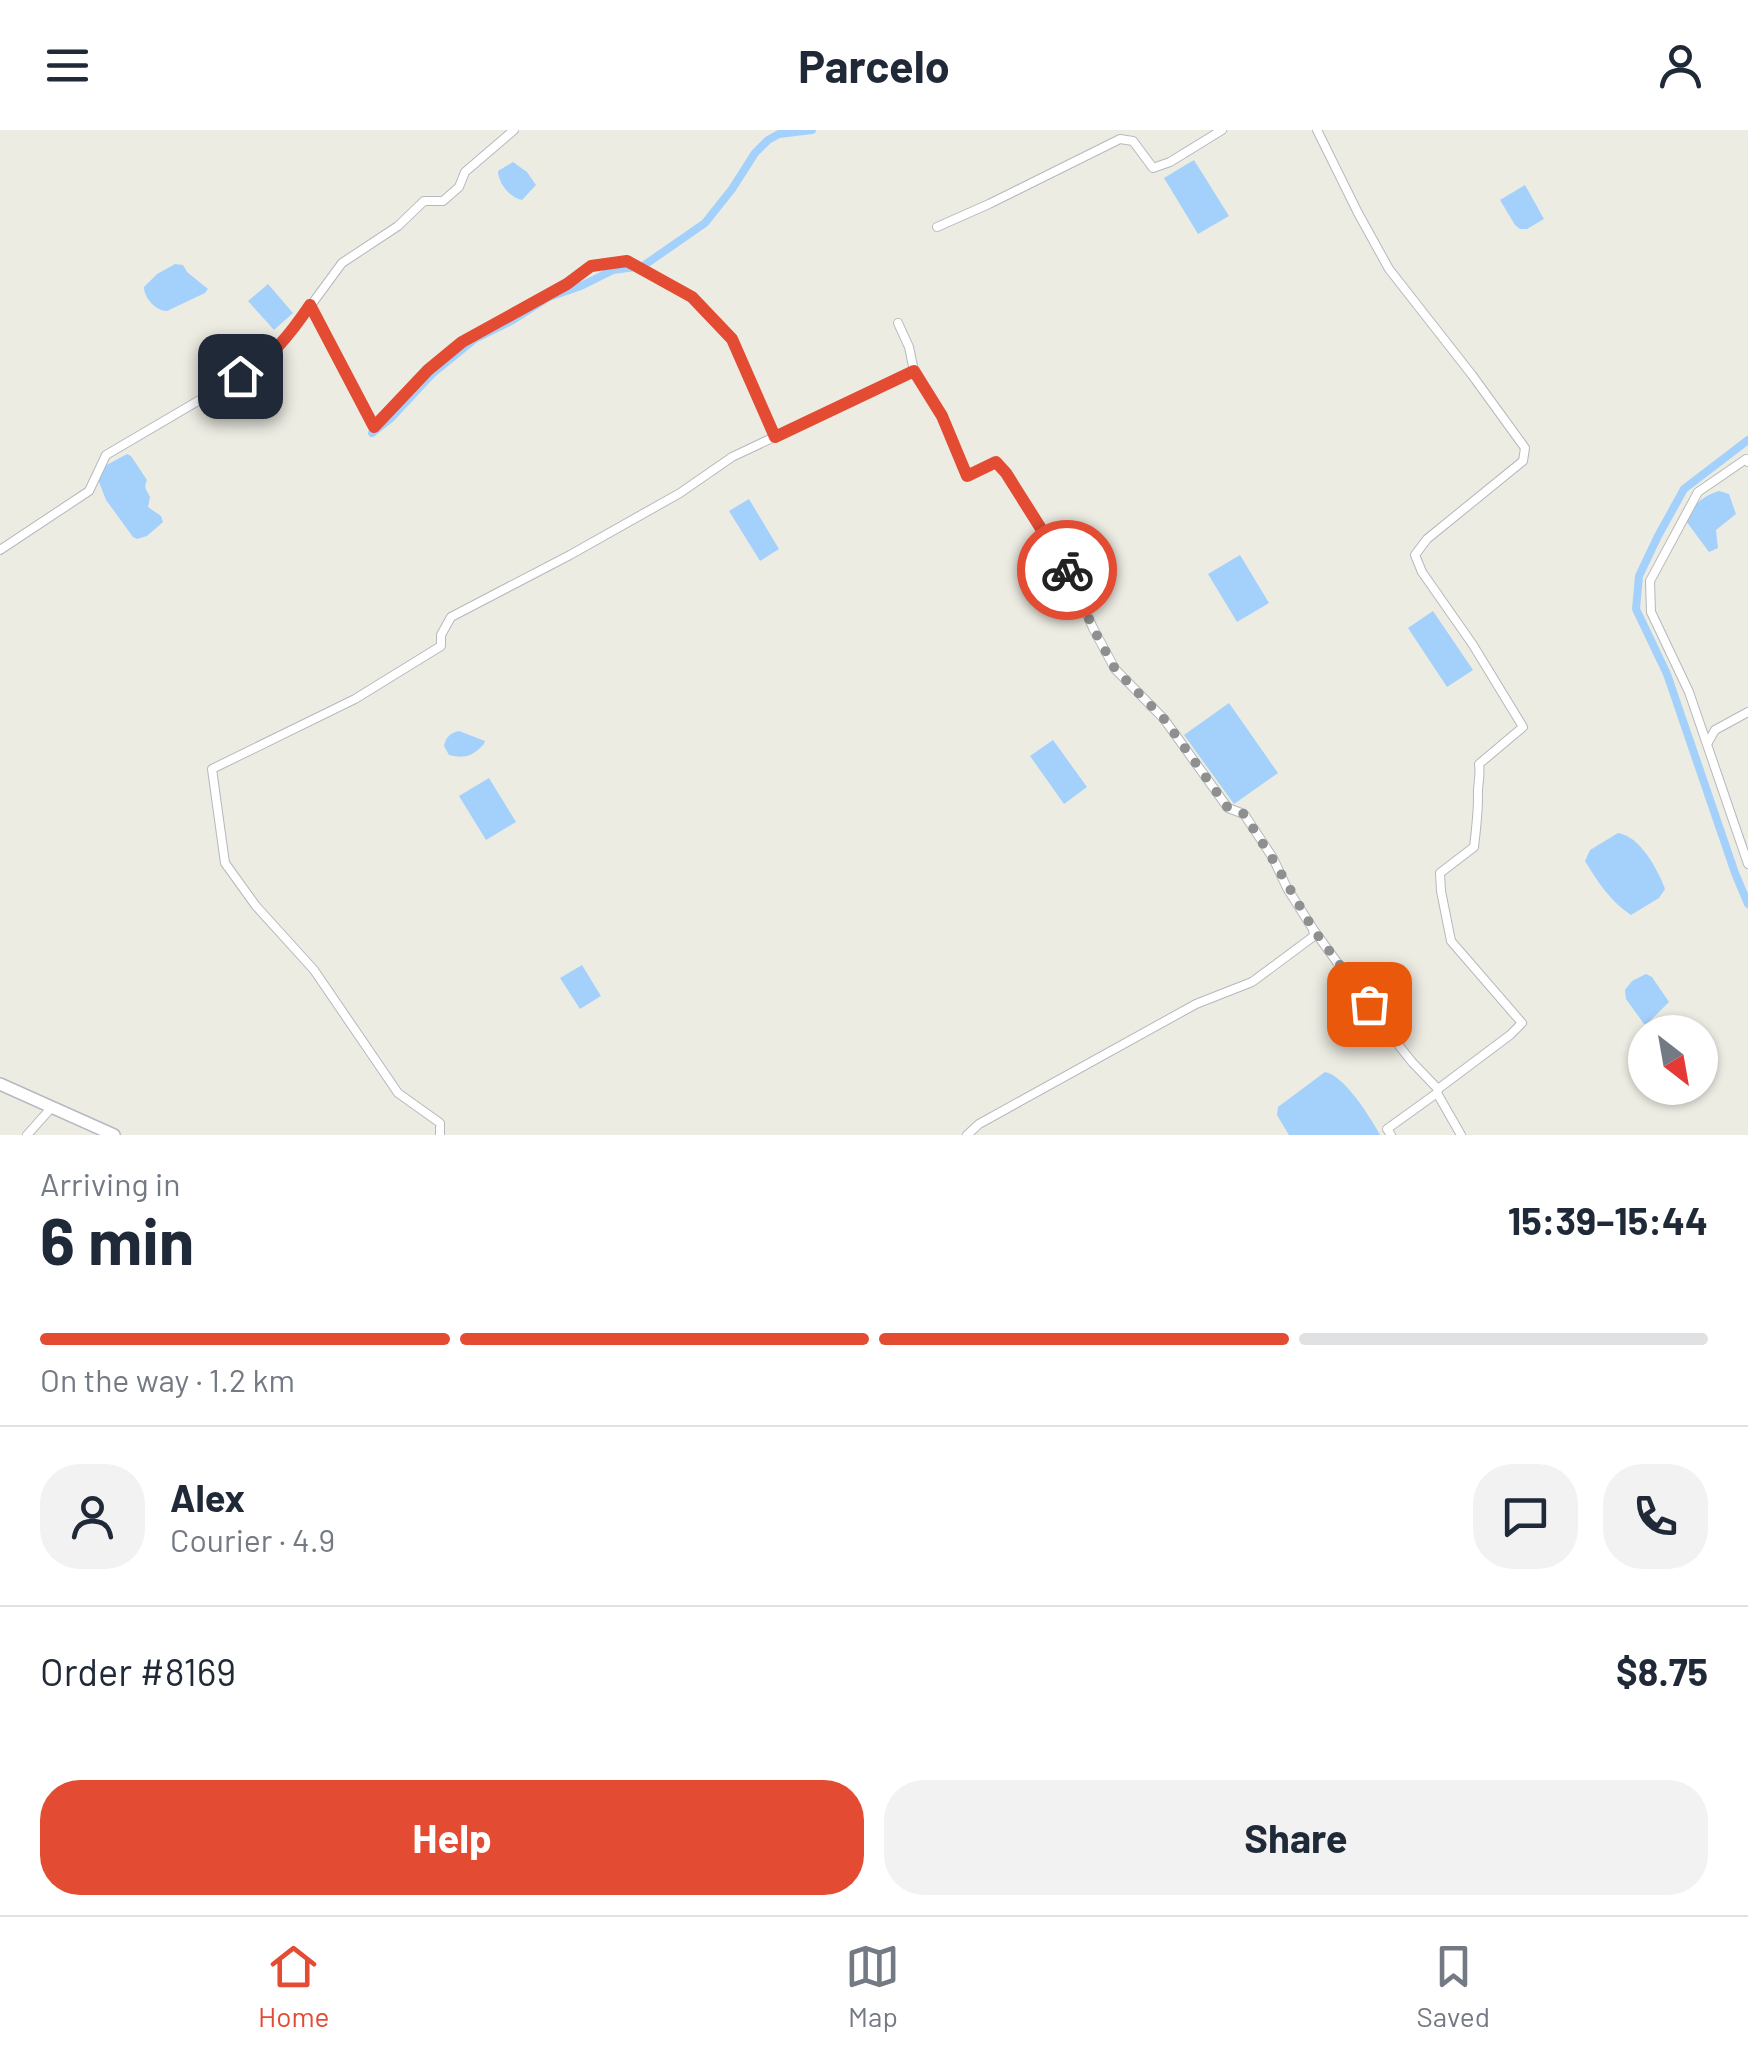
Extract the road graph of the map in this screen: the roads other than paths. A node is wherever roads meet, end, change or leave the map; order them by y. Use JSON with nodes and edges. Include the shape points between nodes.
{"nodes":[{"id":1,"x":514,"y":130,"type":"edge"},
{"id":2,"x":1222,"y":130,"type":"edge"},
{"id":3,"x":1317,"y":130,"type":"edge"},
{"id":4,"x":937,"y":227,"type":"dead end"},
{"id":5,"x":310,"y":305,"type":"junction"},
{"id":6,"x":898,"y":323,"type":"dead end"},
{"id":7,"x":914,"y":371,"type":"junction"},
{"id":8,"x":775,"y":437,"type":"junction"},
{"id":9,"x":1748,"y":462,"type":"edge"},
{"id":10,"x":0,"y":550,"type":"edge"},
{"id":11,"x":1748,"y":712,"type":"edge"},
{"id":12,"x":1707,"y":744,"type":"junction"},
{"id":13,"x":1748,"y":864,"type":"edge"},
{"id":14,"x":1313,"y":929,"type":"junction"},
{"id":15,"x":0,"y":1084,"type":"edge"},
{"id":16,"x":1438,"y":1091,"type":"junction"},
{"id":17,"x":52,"y":1107,"type":"junction"},
{"id":18,"x":27,"y":1135,"type":"edge"},
{"id":19,"x":114,"y":1135,"type":"edge"},
{"id":20,"x":440,"y":1135,"type":"edge"},
{"id":21,"x":966,"y":1135,"type":"edge"},
{"id":22,"x":1391,"y":1135,"type":"edge"},
{"id":23,"x":1461,"y":1135,"type":"edge"}],
"edges":[{"from":1,"to":5,"type":"street","via":[[465,172],[459,188],[442,200],[424,201],[342,263]]},
{"from":2,"to":4,"type":"street","via":[[1153,168],[1133,141],[1120,139]]},
{"from":3,"to":16,"type":"street","via":[[1389,269],[1524,448],[1523,461],[1415,555],[1523,727],[1478,764],[1474,847],[1440,873],[1451,941],[1522,1023]]},
{"from":5,"to":8,"type":"street","via":[[374,427],[462,342],[591,266],[627,261],[692,297],[732,339]]},
{"from":5,"to":10,"type":"street","via":[[260,364],[106,455],[88,492]]},
{"from":6,"to":7,"type":"street"},
{"from":7,"to":8,"type":"street"},
{"from":7,"to":14,"type":"street","via":[[967,476],[996,462],[1006,473],[1065,564],[1115,669],[1164,719],[1228,808],[1244,814]]},
{"from":8,"to":20,"type":"street","via":[[451,617],[442,646],[355,699],[212,769],[225,862],[314,970],[398,1094],[440,1124]]},
{"from":9,"to":12,"type":"street","via":[[1698,492],[1650,581],[1651,612]]},
{"from":11,"to":12,"type":"street","via":[[1715,730]]},
{"from":12,"to":13,"type":"street"},
{"from":14,"to":16,"type":"street"},
{"from":14,"to":21,"type":"street","via":[[1314,936],[1252,982],[1196,1004]]},
{"from":15,"to":17,"type":"main road"},
{"from":16,"to":22,"type":"street","via":[[1387,1129]]},
{"from":16,"to":23,"type":"street"},
{"from":17,"to":18,"type":"street"},
{"from":17,"to":19,"type":"main road"}]}
